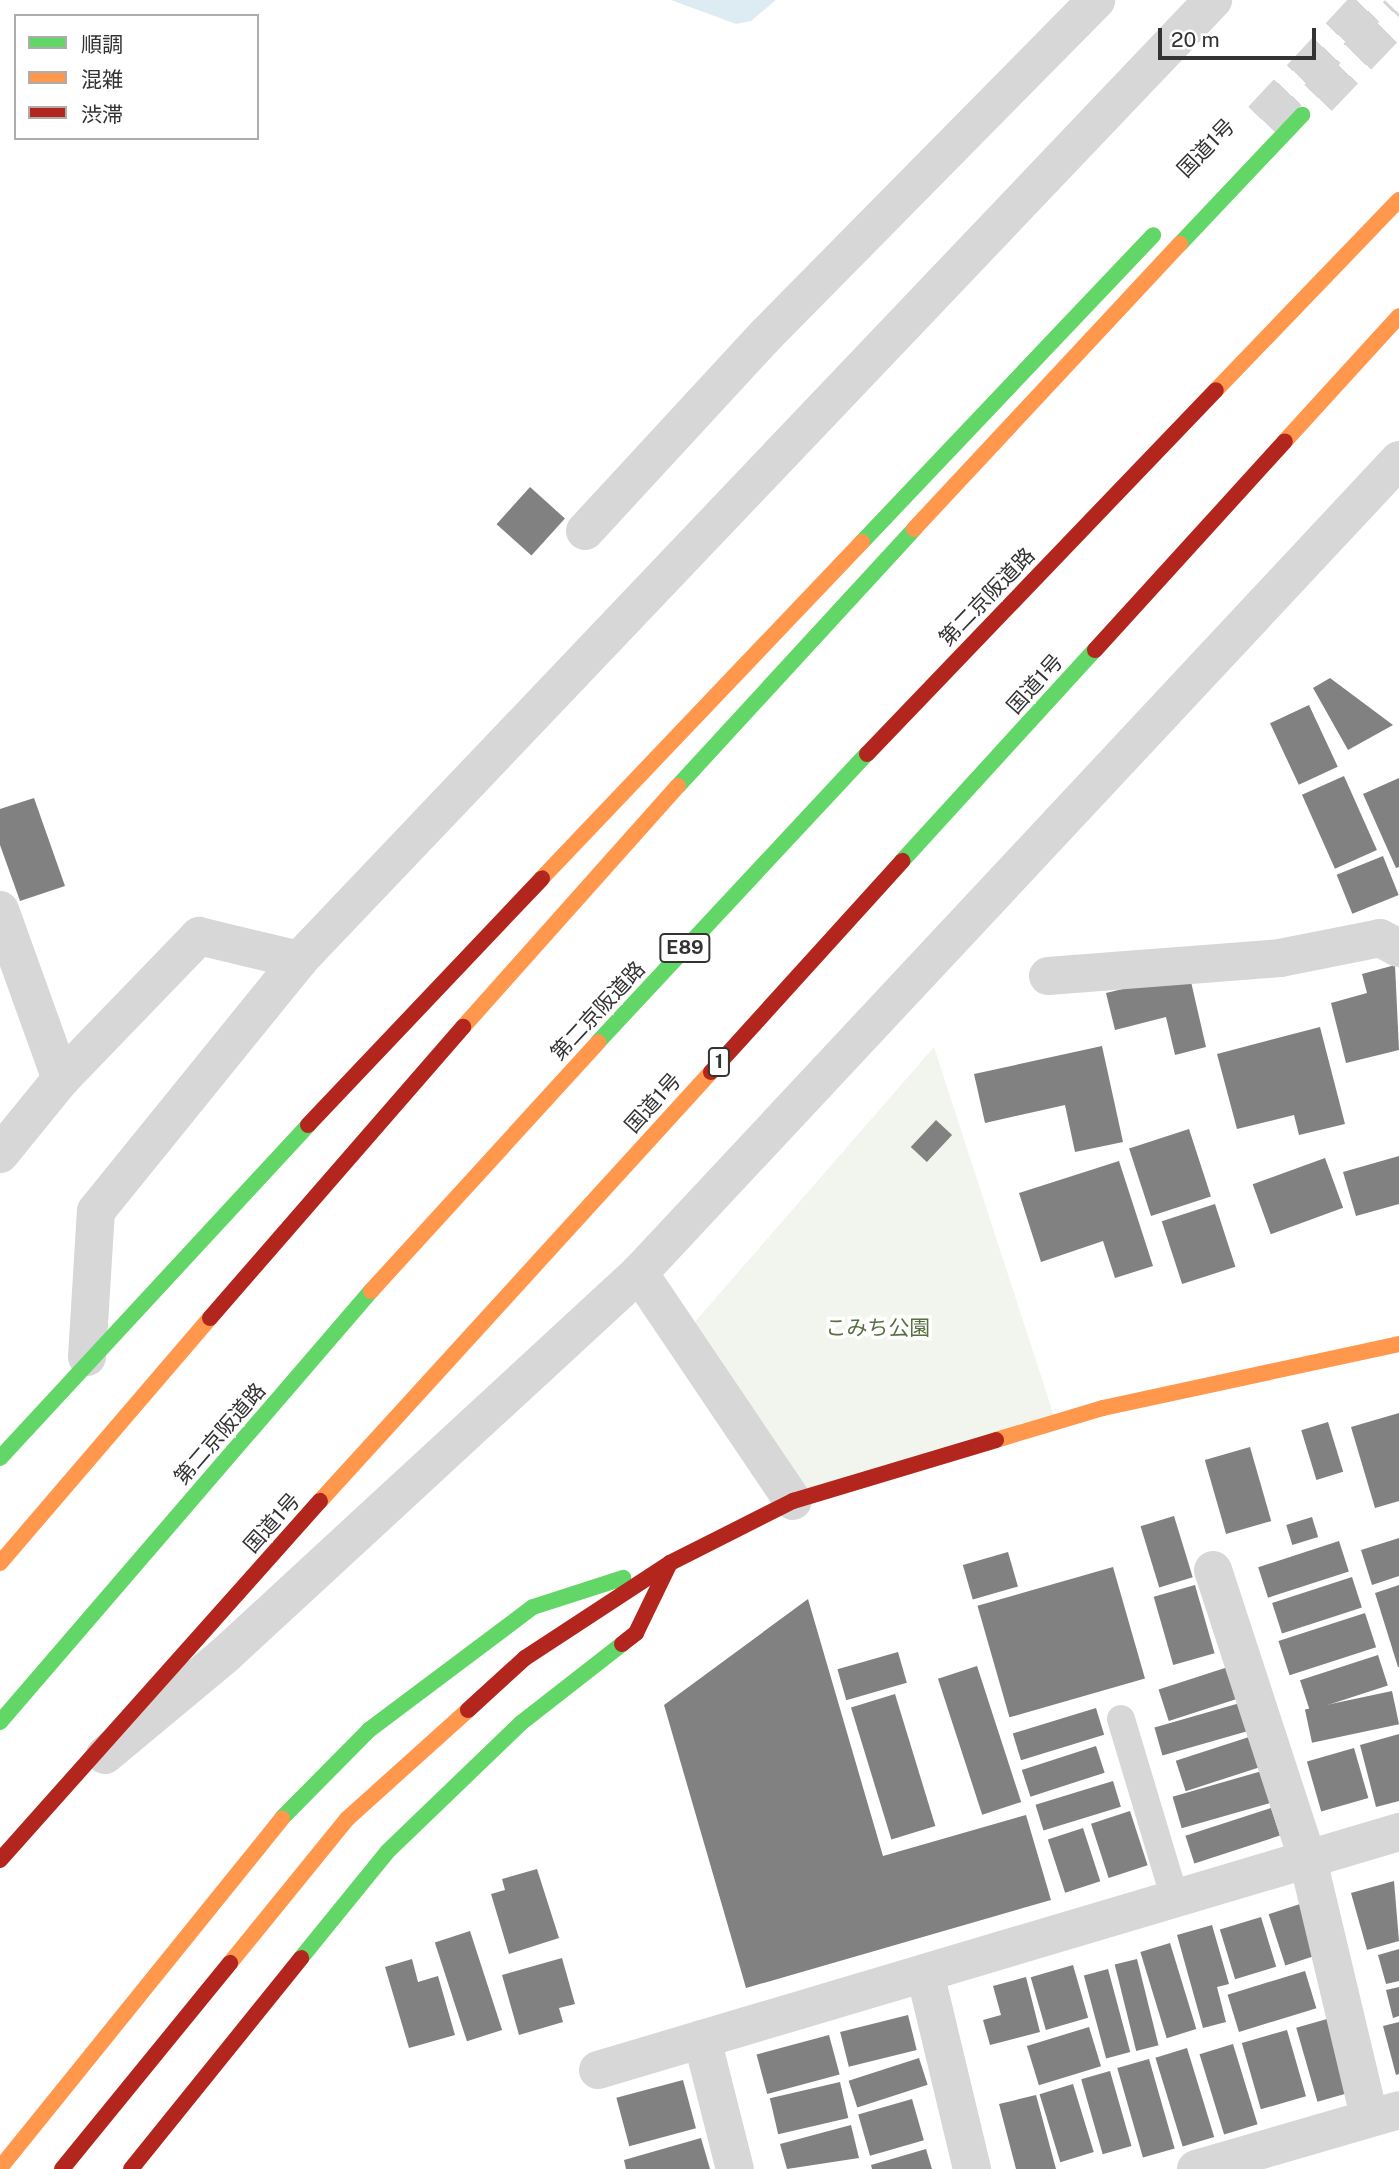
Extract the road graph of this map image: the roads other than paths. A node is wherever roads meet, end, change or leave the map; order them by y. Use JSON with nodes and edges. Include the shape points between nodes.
{"nodes":[{"id":1,"x":1096,"y":0,"type":"edge"},
{"id":2,"x":1213,"y":0,"type":"edge"},
{"id":3,"x":1302,"y":115,"type":"dead end"},
{"id":4,"x":1399,"y":200,"type":"edge"},
{"id":5,"x":1166,"y":222,"type":"dead end"},
{"id":6,"x":1399,"y":316,"type":"edge"},
{"id":7,"x":1399,"y":460,"type":"edge"},
{"id":8,"x":584,"y":531,"type":"dead end"},
{"id":9,"x":0,"y":910,"type":"edge"},
{"id":10,"x":1399,"y":948,"type":"edge"},
{"id":11,"x":299,"y":960,"type":"junction"},
{"id":12,"x":1048,"y":976,"type":"dead end"},
{"id":13,"x":61,"y":1079,"type":"junction"},
{"id":14,"x":0,"y":1154,"type":"edge"},
{"id":15,"x":639,"y":1273,"type":"junction"},
{"id":16,"x":1399,"y":1344,"type":"edge"},
{"id":17,"x":87,"y":1357,"type":"junction"},
{"id":18,"x":0,"y":1458,"type":"edge"},
{"id":19,"x":793,"y":1501,"type":"junction"},
{"id":20,"x":0,"y":1563,"type":"edge"},
{"id":21,"x":670,"y":1563,"type":"junction"},
{"id":22,"x":1213,"y":1570,"type":"dead end"},
{"id":23,"x":1121,"y":1718,"type":"dead end"},
{"id":24,"x":0,"y":1722,"type":"edge"},
{"id":25,"x":40,"y":1809,"type":"junction"},
{"id":26,"x":1399,"y":1832,"type":"edge"},
{"id":27,"x":0,"y":1860,"type":"edge"},
{"id":28,"x":1308,"y":1860,"type":"junction"},
{"id":29,"x":1175,"y":1899,"type":"junction"},
{"id":30,"x":925,"y":1973,"type":"junction"},
{"id":31,"x":702,"y":2039,"type":"junction"},
{"id":32,"x":598,"y":2070,"type":"dead end"},
{"id":33,"x":1384,"y":2113,"type":"edge"},
{"id":34,"x":0,"y":2168,"type":"edge"},
{"id":35,"x":62,"y":2169,"type":"edge"},
{"id":36,"x":131,"y":2169,"type":"edge"},
{"id":37,"x":735,"y":2169,"type":"edge"},
{"id":38,"x":972,"y":2169,"type":"edge"},
{"id":39,"x":1196,"y":2169,"type":"edge"}],
"edges":[{"from":1,"to":8,"type":"street","via":[[766,334]]},
{"from":2,"to":11,"type":"street"},
{"from":3,"to":20,"type":"main road","via":[[808,641],[359,1143]]},
{"from":4,"to":24,"type":"main road","name":"第二京阪道路","number":"E89","via":[[897,722],[458,1192]]},
{"from":5,"to":17,"type":"main road"},
{"from":6,"to":25,"type":"main road","name":"国道1号","number":"1"},
{"from":7,"to":15,"type":"street"},
{"from":9,"to":13,"type":"street"},
{"from":10,"to":12,"type":"street","via":[[1381,938],[1280,958]]},
{"from":11,"to":13,"type":"street","via":[[199,936]]},
{"from":11,"to":17,"type":"street","via":[[96,1211]]},
{"from":13,"to":14,"type":"street"},
{"from":15,"to":19,"type":"street"},
{"from":15,"to":25,"type":"street","via":[[225,1655]]},
{"from":16,"to":19,"type":"main road","via":[[1103,1408]]},
{"from":17,"to":18,"type":"main road"},
{"from":19,"to":21,"type":"main road"},
{"from":21,"to":34,"type":"main road","via":[[533,1607],[369,1730],[283,1817]]},
{"from":21,"to":35,"type":"main road","via":[[525,1658],[347,1819]]},
{"from":21,"to":36,"type":"main road","via":[[636,1633],[522,1723],[387,1852]]},
{"from":22,"to":28,"type":"street"},
{"from":23,"to":29,"type":"lane"},
{"from":25,"to":27,"type":"main road","name":"国道1号","number":"1"},
{"from":26,"to":28,"type":"street"},
{"from":28,"to":29,"type":"street"},
{"from":28,"to":33,"type":"street"},
{"from":29,"to":30,"type":"street"},
{"from":30,"to":31,"type":"street"},
{"from":30,"to":38,"type":"street"},
{"from":31,"to":32,"type":"street"},
{"from":31,"to":37,"type":"street"},
{"from":33,"to":39,"type":"street"}]}
